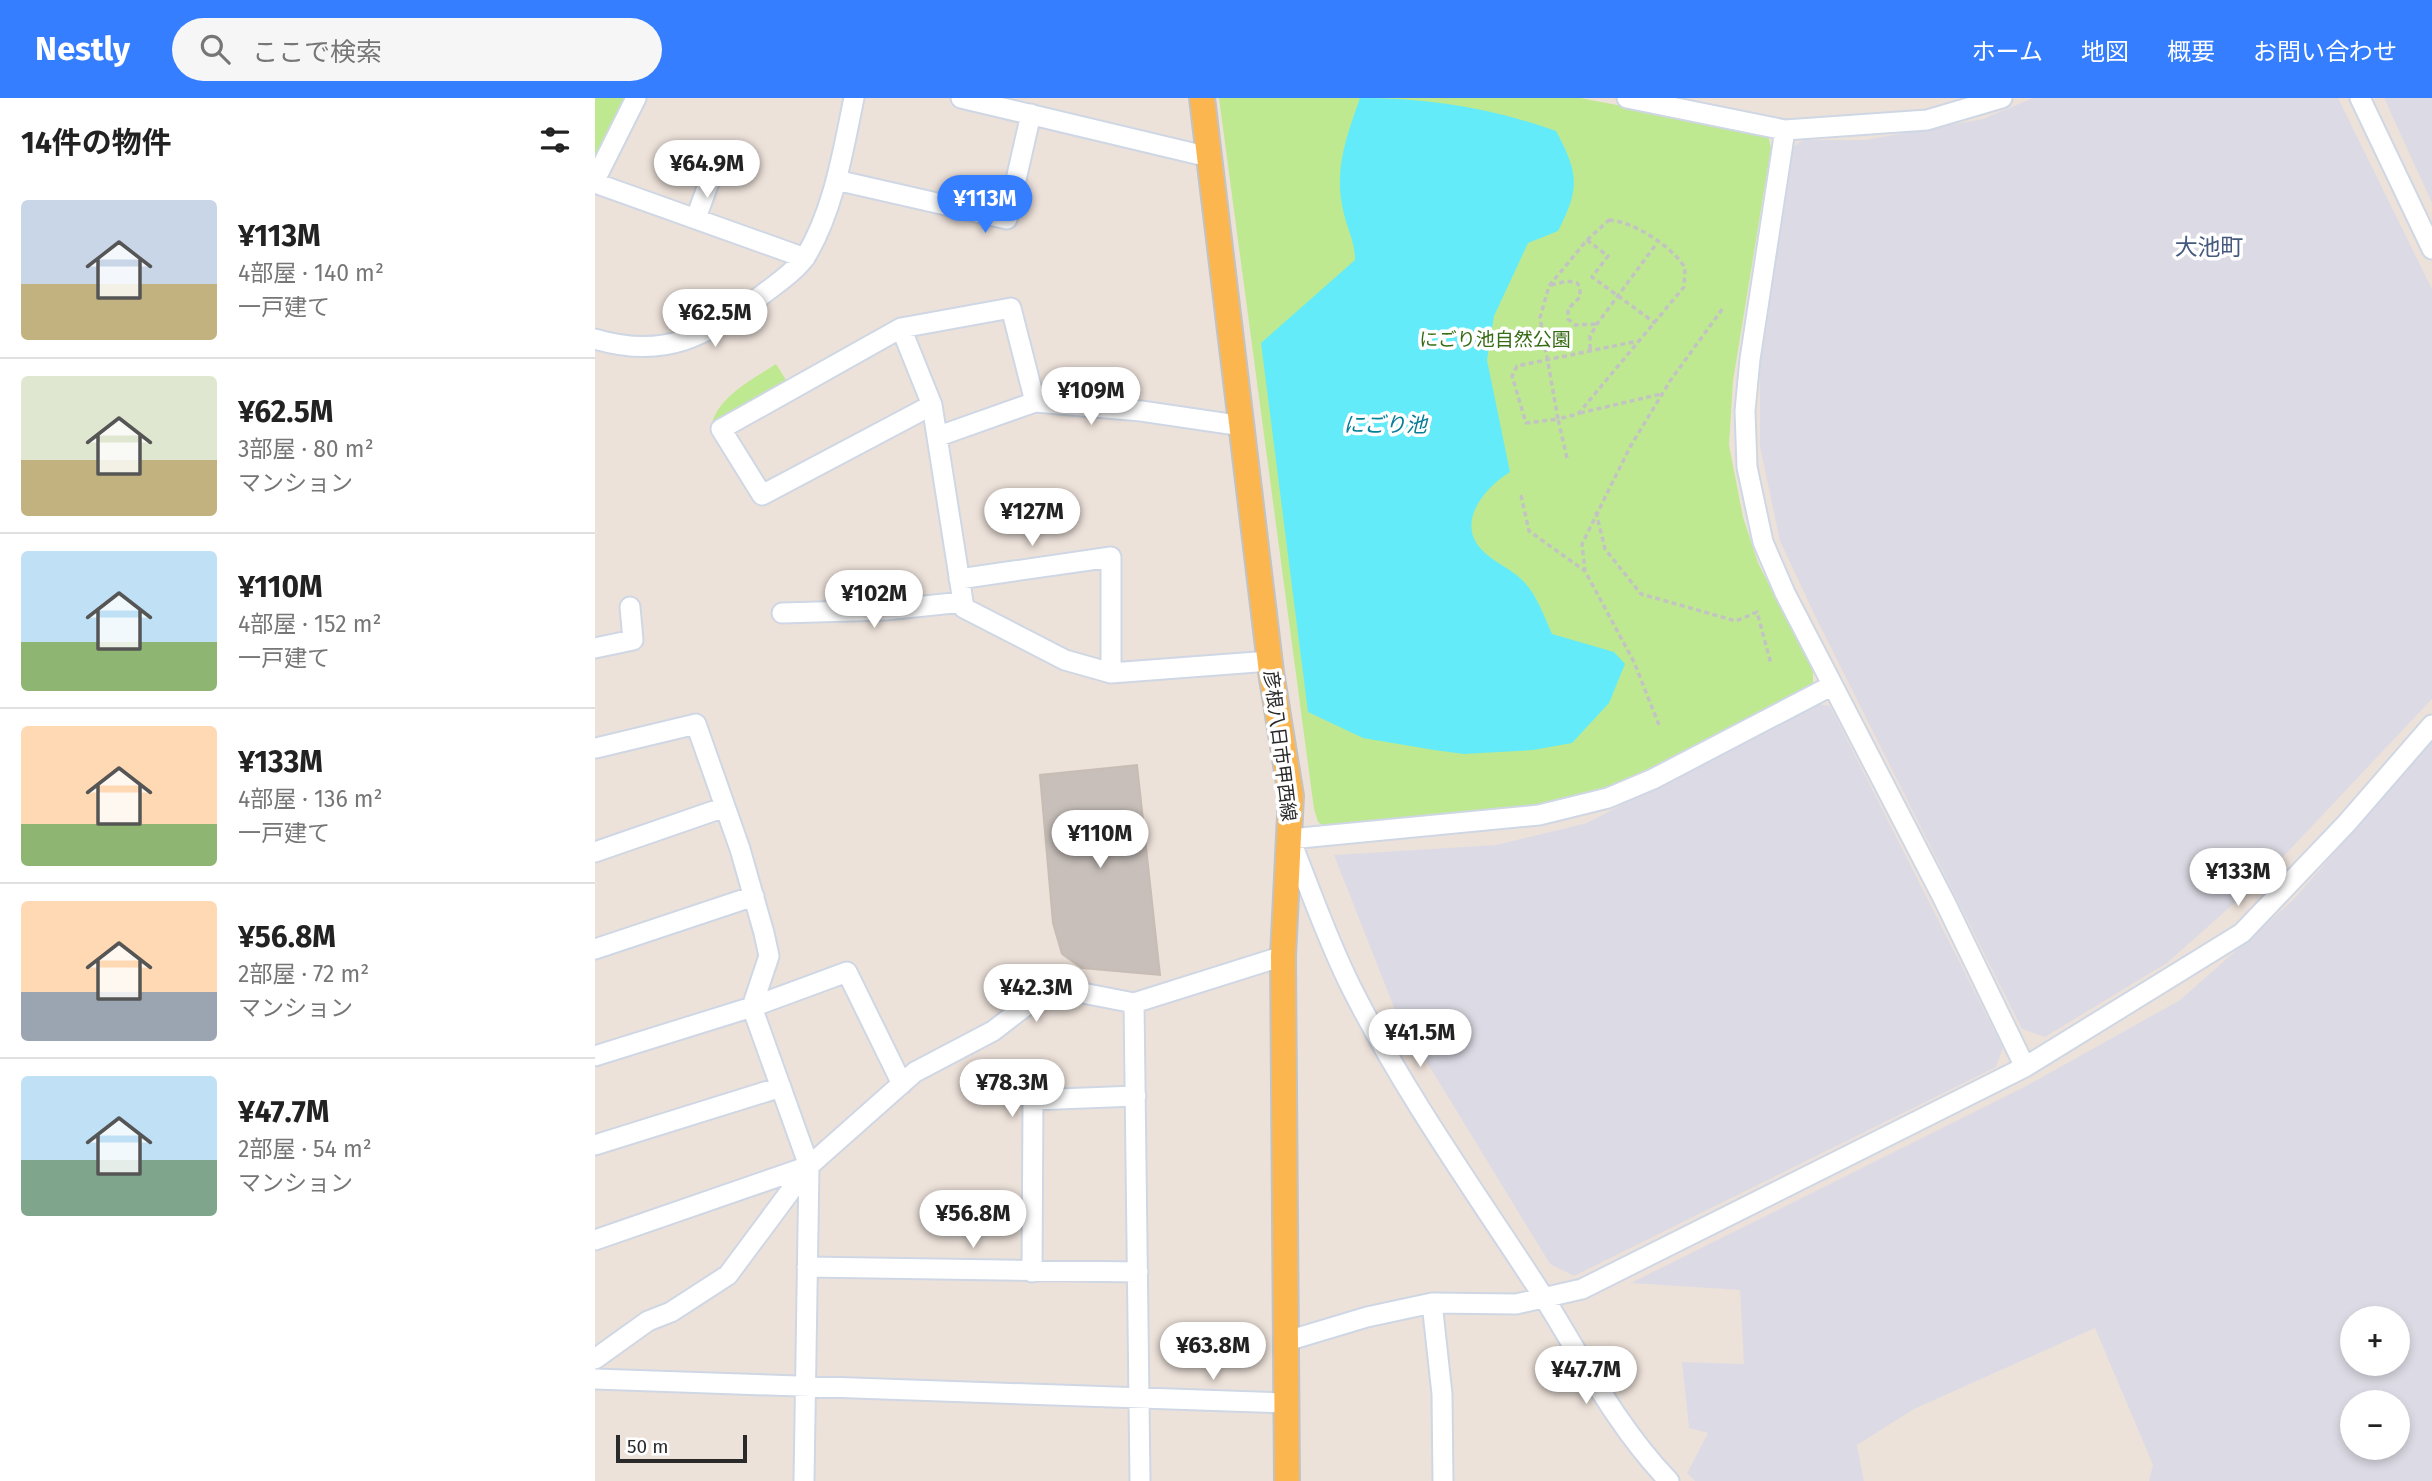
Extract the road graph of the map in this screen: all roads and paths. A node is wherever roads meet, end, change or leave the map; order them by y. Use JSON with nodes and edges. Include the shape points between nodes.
{"nodes":[{"id":1,"x":636,"y":98,"type":"edge"},
{"id":2,"x":854,"y":98,"type":"edge"},
{"id":3,"x":961,"y":98,"type":"edge"},
{"id":4,"x":1202,"y":98,"type":"edge"},
{"id":5,"x":1626,"y":98,"type":"edge"},
{"id":6,"x":2002,"y":98,"type":"edge"},
{"id":7,"x":2360,"y":98,"type":"edge"},
{"id":8,"x":1031,"y":114,"type":"junction"},
{"id":9,"x":1785,"y":130,"type":"junction"},
{"id":10,"x":1209,"y":157,"type":"junction"},
{"id":11,"x":713,"y":171,"type":"dead end"},
{"id":12,"x":836,"y":180,"type":"junction"},
{"id":13,"x":595,"y":182,"type":"edge"},
{"id":14,"x":696,"y":218,"type":"junction"},
{"id":15,"x":1587,"y":240,"type":"junction"},
{"id":16,"x":1657,"y":243,"type":"junction"},
{"id":17,"x":2432,"y":250,"type":"edge"},
{"id":18,"x":805,"y":258,"type":"junction"},
{"id":19,"x":1549,"y":286,"type":"junction"},
{"id":20,"x":1618,"y":296,"type":"junction"},
{"id":21,"x":1723,"y":308,"type":"dead end"},
{"id":22,"x":1597,"y":324,"type":"junction"},
{"id":23,"x":1655,"y":324,"type":"junction"},
{"id":24,"x":901,"y":328,"type":"junction"},
{"id":25,"x":595,"y":339,"type":"edge"},
{"id":26,"x":1640,"y":341,"type":"junction"},
{"id":27,"x":1590,"y":349,"type":"junction"},
{"id":28,"x":1548,"y":359,"type":"junction"},
{"id":29,"x":1662,"y":394,"type":"junction"},
{"id":30,"x":1035,"y":402,"type":"junction"},
{"id":31,"x":932,"y":405,"type":"junction"},
{"id":32,"x":1578,"y":414,"type":"junction"},
{"id":33,"x":1558,"y":419,"type":"junction"},
{"id":34,"x":1243,"y":426,"type":"junction"},
{"id":35,"x":939,"y":436,"type":"junction"},
{"id":36,"x":1567,"y":458,"type":"dead end"},
{"id":37,"x":1521,"y":495,"type":"dead end"},
{"id":38,"x":1596,"y":512,"type":"junction"},
{"id":39,"x":1585,"y":571,"type":"junction"},
{"id":40,"x":959,"y":579,"type":"junction"},
{"id":41,"x":963,"y":601,"type":"junction"},
{"id":42,"x":630,"y":607,"type":"dead end"},
{"id":43,"x":782,"y":613,"type":"dead end"},
{"id":44,"x":595,"y":648,"type":"edge"},
{"id":45,"x":1270,"y":661,"type":"junction"},
{"id":46,"x":1771,"y":664,"type":"dead end"},
{"id":47,"x":1111,"y":673,"type":"junction"},
{"id":48,"x":1831,"y":686,"type":"junction"},
{"id":49,"x":1659,"y":725,"type":"dead end"},
{"id":50,"x":2432,"y":725,"type":"edge"},
{"id":51,"x":595,"y":748,"type":"edge"},
{"id":52,"x":725,"y":807,"type":"junction"},
{"id":53,"x":1290,"y":839,"type":"junction"},
{"id":54,"x":595,"y":852,"type":"edge"},
{"id":55,"x":754,"y":896,"type":"junction"},
{"id":56,"x":595,"y":949,"type":"edge"},
{"id":57,"x":1283,"y":956,"type":"junction"},
{"id":58,"x":1134,"y":1003,"type":"junction"},
{"id":59,"x":752,"y":1007,"type":"junction"},
{"id":60,"x":595,"y":1056,"type":"edge"},
{"id":61,"x":2025,"y":1067,"type":"junction"},
{"id":62,"x":902,"y":1084,"type":"junction"},
{"id":63,"x":781,"y":1087,"type":"junction"},
{"id":64,"x":1136,"y":1096,"type":"junction"},
{"id":65,"x":595,"y":1145,"type":"edge"},
{"id":66,"x":809,"y":1166,"type":"junction"},
{"id":67,"x":595,"y":1240,"type":"edge"},
{"id":68,"x":807,"y":1267,"type":"junction"},
{"id":69,"x":1032,"y":1272,"type":"junction"},
{"id":70,"x":1138,"y":1272,"type":"junction"},
{"id":71,"x":1545,"y":1300,"type":"junction"},
{"id":72,"x":1433,"y":1303,"type":"junction"},
{"id":73,"x":1287,"y":1341,"type":"junction"},
{"id":74,"x":595,"y":1359,"type":"edge"},
{"id":75,"x":595,"y":1380,"type":"edge"},
{"id":76,"x":806,"y":1385,"type":"junction"},
{"id":77,"x":1138,"y":1400,"type":"junction"},
{"id":78,"x":1286,"y":1403,"type":"junction"},
{"id":79,"x":804,"y":1481,"type":"edge"},
{"id":80,"x":1140,"y":1481,"type":"edge"},
{"id":81,"x":1287,"y":1481,"type":"edge"},
{"id":82,"x":1443,"y":1481,"type":"edge"},
{"id":83,"x":1669,"y":1481,"type":"edge"}],
"edges":[{"from":1,"to":13,"type":"street"},
{"from":2,"to":12,"type":"street"},
{"from":3,"to":8,"type":"street"},
{"from":4,"to":10,"type":"main road","name":"彦根八日市甲西線"},
{"from":5,"to":9,"type":"street"},
{"from":6,"to":9,"type":"street","via":[[1927,120]]},
{"from":7,"to":17,"type":"street"},
{"from":8,"to":10,"type":"street"},
{"from":8,"to":12,"type":"street","via":[[1007,219]]},
{"from":9,"to":48,"type":"street","via":[[1750,359],[1745,411],[1747,467],[1763,542]]},
{"from":10,"to":34,"type":"main road","name":"彦根八日市甲西線"},
{"from":11,"to":14,"type":"street"},
{"from":12,"to":18,"type":"street"},
{"from":13,"to":14,"type":"street"},
{"from":14,"to":18,"type":"street"},
{"from":15,"to":16,"type":"path","via":[[1609,220],[1626,223]]},
{"from":15,"to":19,"type":"path"},
{"from":15,"to":20,"type":"path","via":[[1608,256],[1592,277]]},
{"from":16,"to":20,"type":"path"},
{"from":16,"to":23,"type":"path","via":[[1681,262],[1685,278],[1679,295]]},
{"from":18,"to":25,"type":"street","via":[[734,315],[696,336],[669,346],[625,348]]},
{"from":19,"to":22,"type":"path","via":[[1577,283],[1580,297],[1568,309],[1568,319],[1575,326]]},
{"from":19,"to":28,"type":"path","via":[[1541,318]]},
{"from":20,"to":22,"type":"path"},
{"from":20,"to":23,"type":"path"},
{"from":21,"to":29,"type":"path"},
{"from":22,"to":27,"type":"path","via":[[1590,336]]},
{"from":23,"to":26,"type":"path"},
{"from":24,"to":30,"type":"street","via":[[1011,308]]},
{"from":24,"to":31,"type":"street"},
{"from":24,"to":31,"type":"street","via":[[721,429],[762,495]]},
{"from":26,"to":27,"type":"path"},
{"from":26,"to":32,"type":"path"},
{"from":27,"to":28,"type":"path"},
{"from":28,"to":33,"type":"path"},
{"from":28,"to":33,"type":"path","via":[[1517,366],[1512,376],[1526,423]]},
{"from":29,"to":32,"type":"path"},
{"from":29,"to":38,"type":"path"},
{"from":30,"to":34,"type":"street"},
{"from":30,"to":35,"type":"street"},
{"from":31,"to":35,"type":"street"},
{"from":32,"to":33,"type":"path"},
{"from":33,"to":36,"type":"path"},
{"from":34,"to":45,"type":"main road","name":"彦根八日市甲西線"},
{"from":35,"to":40,"type":"street"},
{"from":37,"to":39,"type":"path","via":[[1529,531]]},
{"from":38,"to":39,"type":"path","via":[[1581,544]]},
{"from":38,"to":46,"type":"path","via":[[1605,549],[1641,594],[1737,621],[1757,612]]},
{"from":39,"to":49,"type":"path","via":[[1634,662]]},
{"from":40,"to":41,"type":"street"},
{"from":40,"to":47,"type":"street","via":[[1111,557]]},
{"from":41,"to":43,"type":"street","via":[[886,610]]},
{"from":41,"to":47,"type":"street","via":[[964,608],[1028,643]]},
{"from":42,"to":44,"type":"street","via":[[633,640]]},
{"from":45,"to":47,"type":"street"},
{"from":45,"to":53,"type":"main road","name":"彦根八日市甲西線","via":[[1291,796]]},
{"from":48,"to":53,"type":"street","via":[[1608,798],[1539,815]]},
{"from":48,"to":61,"type":"street","via":[[1944,900]]},
{"from":50,"to":61,"type":"street","via":[[2242,933]]},
{"from":51,"to":52,"type":"street","via":[[696,724]]},
{"from":52,"to":54,"type":"street"},
{"from":52,"to":55,"type":"street"},
{"from":53,"to":57,"type":"main road","name":"彦根八日市甲西線"},
{"from":53,"to":71,"type":"street","via":[[1350,986],[1388,1054]]},
{"from":55,"to":56,"type":"street"},
{"from":55,"to":59,"type":"street","via":[[769,956]]},
{"from":57,"to":58,"type":"street"},
{"from":57,"to":73,"type":"main road","name":"彦根八日市甲西線"},
{"from":58,"to":62,"type":"street","via":[[1067,990],[1048,992],[993,1031],[915,1072]]},
{"from":58,"to":64,"type":"street"},
{"from":59,"to":60,"type":"street"},
{"from":59,"to":62,"type":"street","via":[[847,972]]},
{"from":59,"to":63,"type":"street"},
{"from":61,"to":71,"type":"street","via":[[1582,1289]]},
{"from":62,"to":66,"type":"street"},
{"from":63,"to":65,"type":"street"},
{"from":63,"to":66,"type":"street"},
{"from":64,"to":69,"type":"street","via":[[1033,1100]]},
{"from":64,"to":70,"type":"street"},
{"from":66,"to":67,"type":"street"},
{"from":66,"to":68,"type":"street"},
{"from":66,"to":74,"type":"street","via":[[728,1275],[671,1312],[648,1321]]},
{"from":68,"to":69,"type":"street"},
{"from":68,"to":76,"type":"street"},
{"from":69,"to":70,"type":"street"},
{"from":70,"to":77,"type":"street"},
{"from":71,"to":72,"type":"street","via":[[1478,1306]]},
{"from":71,"to":83,"type":"street","via":[[1627,1432]]},
{"from":72,"to":73,"type":"street"},
{"from":72,"to":82,"type":"street","via":[[1442,1394]]},
{"from":73,"to":78,"type":"main road","name":"彦根八日市甲西線"},
{"from":75,"to":76,"type":"street"},
{"from":76,"to":77,"type":"street"},
{"from":76,"to":79,"type":"street"},
{"from":77,"to":78,"type":"street"},
{"from":77,"to":80,"type":"street"},
{"from":78,"to":81,"type":"main road","name":"彦根八日市甲西線"}]}
